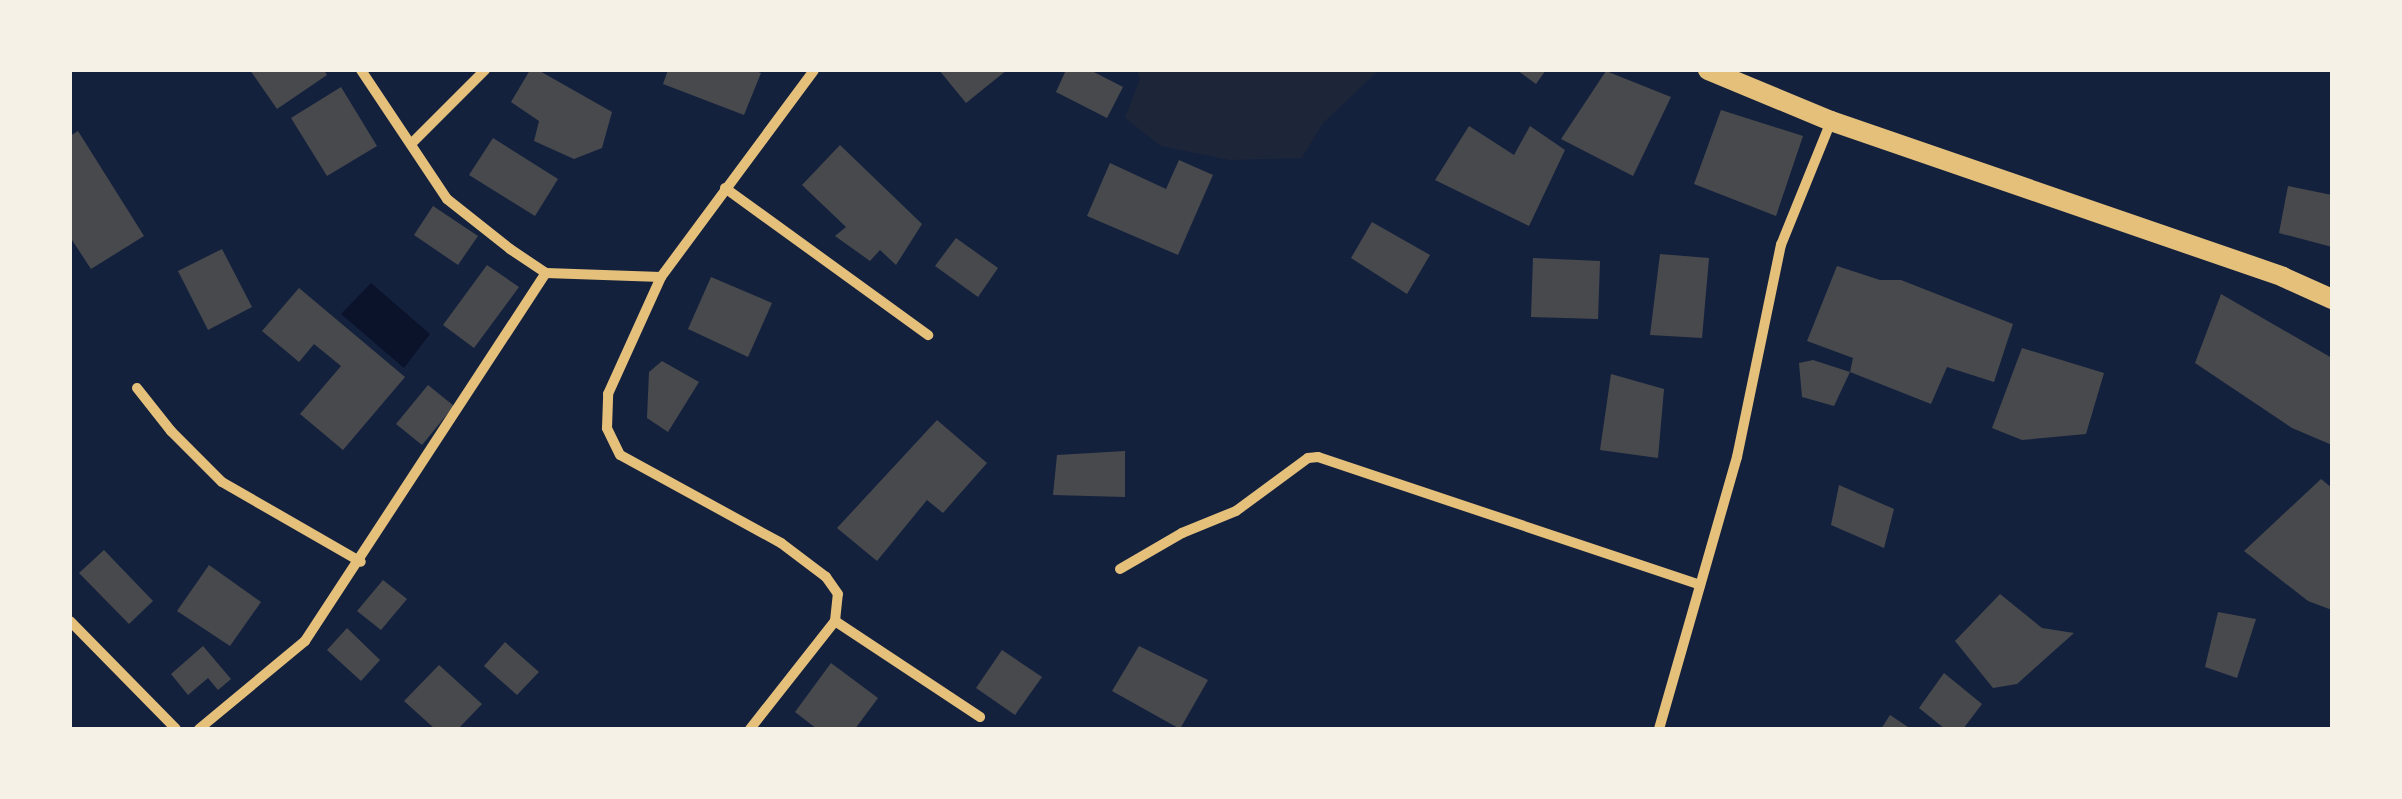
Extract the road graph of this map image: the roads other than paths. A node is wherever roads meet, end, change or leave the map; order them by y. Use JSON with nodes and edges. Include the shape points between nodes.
{"nodes":[{"id":1,"x":361,"y":70,"type":"edge"},
{"id":2,"x":485,"y":70,"type":"edge"},
{"id":3,"x":814,"y":70,"type":"edge"},
{"id":4,"x":1708,"y":70,"type":"edge"},
{"id":5,"x":1831,"y":121,"type":"junction"},
{"id":6,"x":410,"y":144,"type":"junction"},
{"id":7,"x":725,"y":188,"type":"junction"},
{"id":8,"x":546,"y":274,"type":"junction"},
{"id":9,"x":661,"y":277,"type":"junction"},
{"id":10,"x":2332,"y":299,"type":"edge"},
{"id":11,"x":928,"y":335,"type":"dead end"},
{"id":12,"x":137,"y":388,"type":"dead end"},
{"id":13,"x":361,"y":562,"type":"junction"},
{"id":14,"x":1120,"y":569,"type":"dead end"},
{"id":15,"x":1700,"y":585,"type":"junction"},
{"id":16,"x":70,"y":621,"type":"edge"},
{"id":17,"x":835,"y":621,"type":"junction"},
{"id":18,"x":980,"y":718,"type":"dead end"},
{"id":19,"x":176,"y":729,"type":"edge"},
{"id":20,"x":199,"y":729,"type":"edge"},
{"id":21,"x":750,"y":729,"type":"edge"},
{"id":22,"x":1660,"y":729,"type":"edge"}],
"edges":[{"from":1,"to":6,"type":"street"},
{"from":2,"to":6,"type":"street"},
{"from":3,"to":7,"type":"street"},
{"from":4,"to":5,"type":"main road"},
{"from":5,"to":10,"type":"main road"},
{"from":5,"to":15,"type":"street","via":[[1781,245],[1740,443]]},
{"from":6,"to":8,"type":"street","via":[[447,199]]},
{"from":7,"to":9,"type":"street"},
{"from":7,"to":11,"type":"street"},
{"from":8,"to":9,"type":"street"},
{"from":8,"to":13,"type":"street"},
{"from":9,"to":17,"type":"street","via":[[608,394],[607,428],[620,454],[782,543],[826,576],[838,594]]},
{"from":12,"to":13,"type":"street","via":[[222,482]]},
{"from":13,"to":20,"type":"street","via":[[305,642]]},
{"from":14,"to":15,"type":"street","via":[[1182,532],[1236,511],[1318,457]]},
{"from":15,"to":22,"type":"street"},
{"from":16,"to":19,"type":"street"},
{"from":17,"to":18,"type":"street"},
{"from":17,"to":21,"type":"street"}]}
